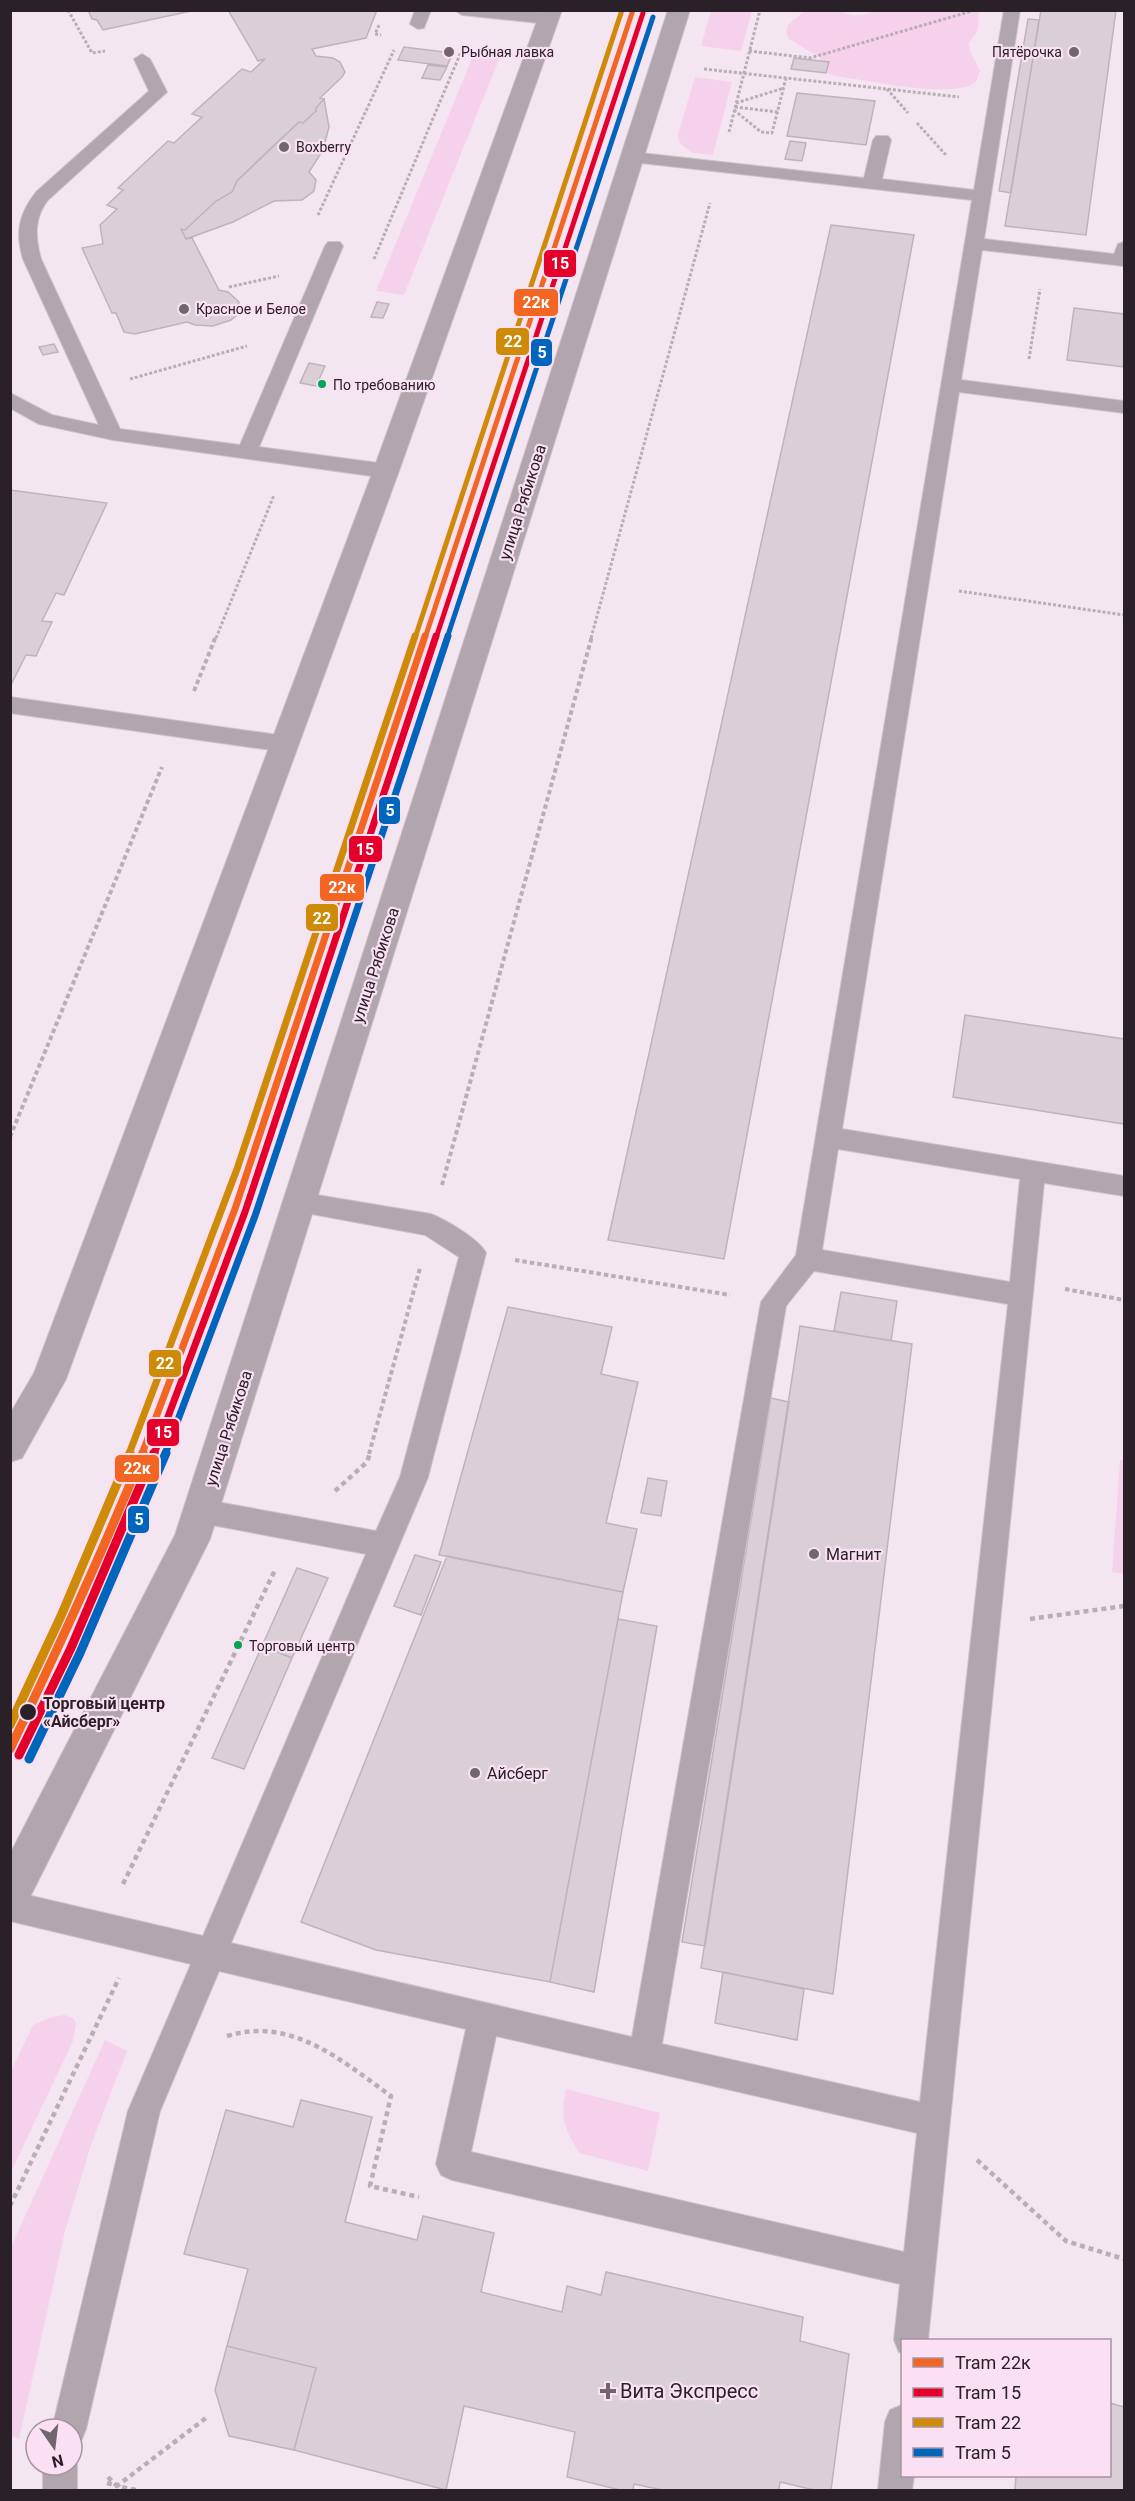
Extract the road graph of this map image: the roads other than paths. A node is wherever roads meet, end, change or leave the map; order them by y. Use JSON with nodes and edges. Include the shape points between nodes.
{"nodes":[{"id":1,"x":462,"y":10,"type":"edge"},
{"id":2,"x":679,"y":10,"type":"edge"},
{"id":3,"x":1012,"y":10,"type":"edge"},
{"id":4,"x":551,"y":15,"type":"edge"},
{"id":5,"x":142,"y":59,"type":"dead end"},
{"id":6,"x":882,"y":140,"type":"dead end"},
{"id":7,"x":632,"y":157,"type":"junction"},
{"id":8,"x":872,"y":183,"type":"junction"},
{"id":9,"x":983,"y":196,"type":"junction"},
{"id":10,"x":975,"y":244,"type":"junction"},
{"id":11,"x":334,"y":246,"type":"dead end"},
{"id":12,"x":1125,"y":248,"type":"edge"},
{"id":13,"x":951,"y":385,"type":"junction"},
{"id":14,"x":10,"y":399,"type":"edge"},
{"id":15,"x":1125,"y":407,"type":"edge"},
{"id":16,"x":113,"y":434,"type":"junction"},
{"id":17,"x":247,"y":452,"type":"junction"},
{"id":18,"x":386,"y":471,"type":"junction"},
{"id":19,"x":10,"y":705,"type":"edge"},
{"id":20,"x":285,"y":744,"type":"junction"},
{"id":21,"x":829,"y":1137,"type":"junction"},
{"id":22,"x":1033,"y":1171,"type":"junction"},
{"id":23,"x":1125,"y":1186,"type":"edge"},
{"id":24,"x":299,"y":1203,"type":"junction"},
{"id":25,"x":808,"y":1258,"type":"junction"},
{"id":26,"x":1022,"y":1288,"type":"junction"},
{"id":27,"x":10,"y":1447,"type":"edge"},
{"id":28,"x":201,"y":1511,"type":"junction"},
{"id":29,"x":384,"y":1545,"type":"junction"},
{"id":30,"x":10,"y":1895,"type":"edge"},
{"id":31,"x":10,"y":1906,"type":"edge"},
{"id":32,"x":209,"y":1954,"type":"junction"},
{"id":33,"x":484,"y":2019,"type":"junction"},
{"id":34,"x":644,"y":2056,"type":"junction"},
{"id":35,"x":934,"y":2121,"type":"junction"},
{"id":36,"x":918,"y":2272,"type":"junction"},
{"id":37,"x":911,"y":2339,"type":"edge"},
{"id":38,"x":72,"y":2417,"type":"edge"},
{"id":39,"x":901,"y":2439,"type":"edge"},
{"id":40,"x":895,"y":2490,"type":"edge"}],
"edges":[{"from":1,"to":4,"type":"lane"},
{"from":2,"to":7,"type":"main road","name":"улица Рябикова"},
{"from":3,"to":9,"type":"lane"},
{"from":4,"to":18,"type":"main road"},
{"from":5,"to":16,"type":"lane","via":[[158,92],[42,196],[31,209],[27,225],[32,259]]},
{"from":6,"to":8,"type":"lane"},
{"from":7,"to":8,"type":"lane"},
{"from":7,"to":24,"type":"main road","name":"улица Рябикова"},
{"from":8,"to":9,"type":"lane"},
{"from":9,"to":10,"type":"lane"},
{"from":10,"to":12,"type":"lane","via":[[1123,261]]},
{"from":10,"to":13,"type":"lane"},
{"from":11,"to":17,"type":"lane"},
{"from":13,"to":15,"type":"lane"},
{"from":13,"to":21,"type":"lane"},
{"from":14,"to":16,"type":"lane","via":[[46,420]]},
{"from":16,"to":17,"type":"lane"},
{"from":17,"to":18,"type":"lane"},
{"from":18,"to":20,"type":"main road"},
{"from":19,"to":20,"type":"lane"},
{"from":20,"to":27,"type":"main road","via":[[49,1379]]},
{"from":21,"to":22,"type":"lane"},
{"from":21,"to":25,"type":"lane"},
{"from":22,"to":23,"type":"lane"},
{"from":22,"to":26,"type":"lane"},
{"from":24,"to":28,"type":"main road","name":"улица Рябикова"},
{"from":24,"to":29,"type":"lane","via":[[431,1225],[473,1253],[414,1477]]},
{"from":25,"to":26,"type":"lane"},
{"from":25,"to":34,"type":"lane","via":[[774,1302]]},
{"from":26,"to":35,"type":"lane"},
{"from":28,"to":29,"type":"lane"},
{"from":28,"to":30,"type":"main road","name":"улица Рябикова","via":[[192,1539]]},
{"from":29,"to":32,"type":"lane"},
{"from":31,"to":32,"type":"lane"},
{"from":32,"to":33,"type":"lane"},
{"from":32,"to":38,"type":"lane","via":[[144,2111]]},
{"from":33,"to":34,"type":"lane"},
{"from":33,"to":36,"type":"lane","via":[[452,2164]]},
{"from":34,"to":35,"type":"lane"},
{"from":35,"to":36,"type":"lane"},
{"from":36,"to":37,"type":"lane"},
{"from":39,"to":40,"type":"lane"}]}
